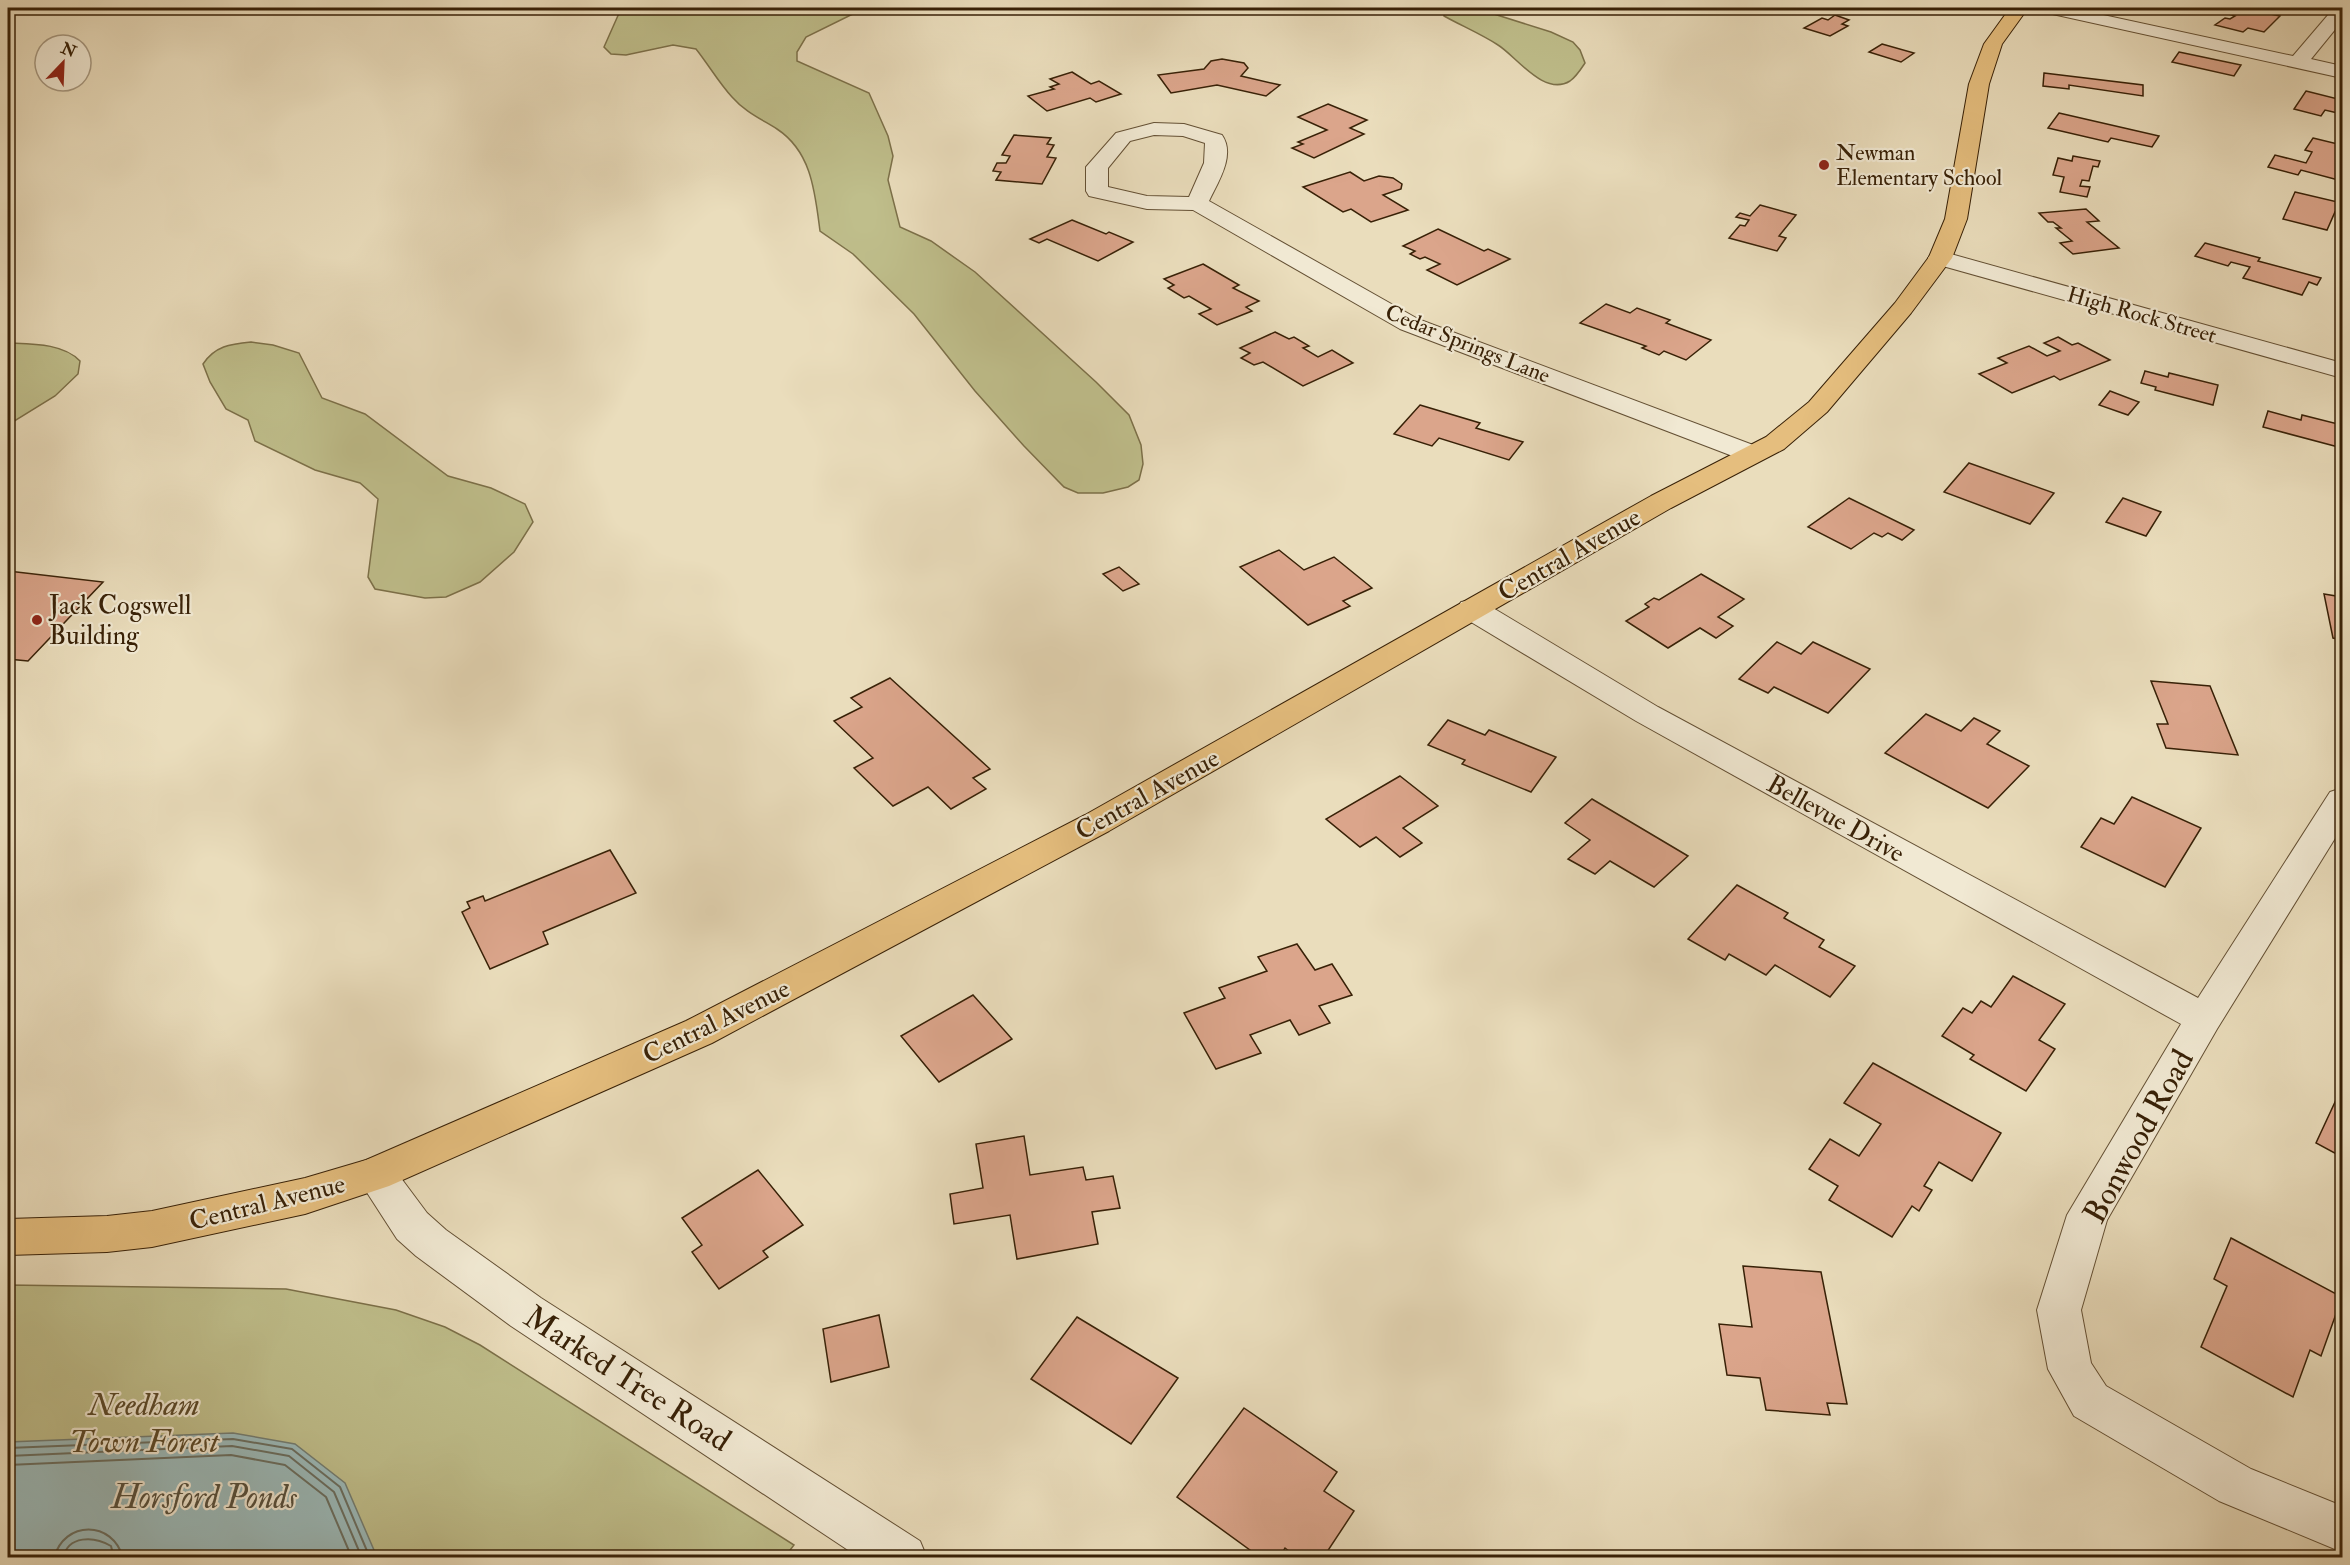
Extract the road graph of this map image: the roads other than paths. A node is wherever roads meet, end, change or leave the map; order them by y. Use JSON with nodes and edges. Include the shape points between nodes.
{"nodes":[{"id":1,"x":2019,"y":8,"type":"edge"},
{"id":2,"x":2048,"y":8,"type":"edge"},
{"id":3,"x":2343,"y":10,"type":"edge"},
{"id":4,"x":2298,"y":62,"type":"junction"},
{"id":5,"x":2343,"y":72,"type":"edge"},
{"id":6,"x":1197,"y":203,"type":"junction"},
{"id":7,"x":1940,"y":258,"type":"junction"},
{"id":8,"x":2343,"y":371,"type":"edge"},
{"id":9,"x":1752,"y":454,"type":"junction"},
{"id":10,"x":1472,"y":609,"type":"junction"},
{"id":11,"x":2343,"y":800,"type":"edge"},
{"id":12,"x":2204,"y":1019,"type":"junction"},
{"id":13,"x":375,"y":1174,"type":"junction"},
{"id":14,"x":8,"y":1237,"type":"edge"},
{"id":15,"x":2343,"y":1529,"type":"edge"},
{"id":16,"x":903,"y":1557,"type":"edge"}],
"edges":[{"from":1,"to":7,"type":"main road","name":"Central Avenue","via":[[1993,44],[1979,84],[1956,219]]},
{"from":2,"to":4,"type":"street"},
{"from":3,"to":4,"type":"street"},
{"from":4,"to":5,"type":"street"},
{"from":6,"to":6,"type":"street","via":[[1218,150],[1215,139],[1184,130],[1154,129],[1123,137],[1097,167],[1098,191],[1145,203]]},
{"from":6,"to":9,"type":"street","name":"Cedar Springs Lane","via":[[1409,324]]},
{"from":7,"to":8,"type":"street","name":"High Rock Street"},
{"from":7,"to":9,"type":"main road","name":"Central Avenue","via":[[1903,308],[1818,407],[1775,443]]},
{"from":9,"to":10,"type":"main road","name":"Central Avenue"},
{"from":10,"to":12,"type":"street","name":"Bellevue Drive","via":[[1647,714]]},
{"from":10,"to":13,"type":"main road","name":"Central Avenue","via":[[1097,824],[699,1032]]},
{"from":11,"to":12,"type":"street","name":"Bonwood Road"},
{"from":12,"to":15,"type":"street","name":"Bonwood Road","via":[[2088,1215],[2060,1310],[2070,1369],[2090,1401],[2235,1485]]},
{"from":13,"to":14,"type":"main road","name":"Central Avenue","via":[[305,1196],[152,1229]]},
{"from":13,"to":16,"type":"street","name":"Marked Tree Road","via":[[412,1226],[526,1312]]}]}
